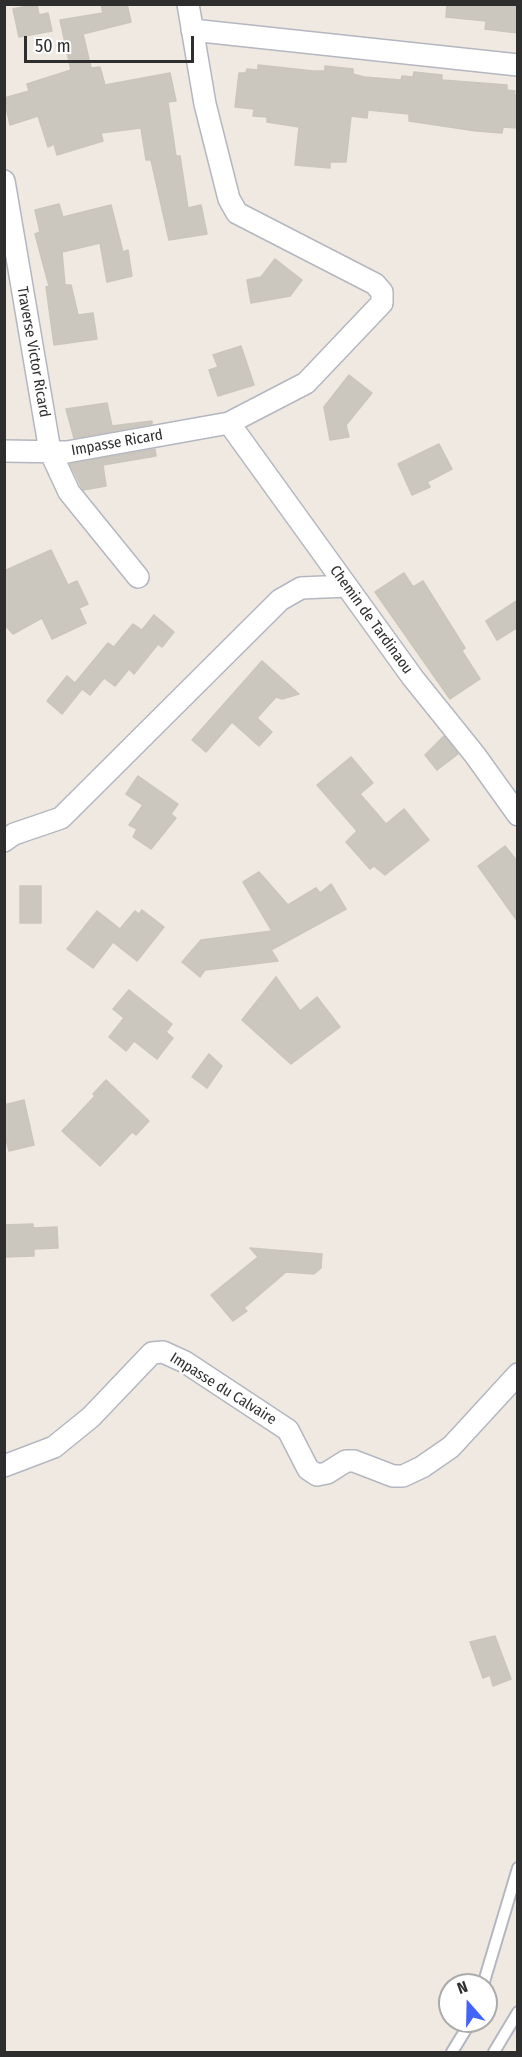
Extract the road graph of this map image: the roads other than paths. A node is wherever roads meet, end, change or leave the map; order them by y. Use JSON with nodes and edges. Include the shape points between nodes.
{"nodes":[{"id":1,"x":188,"y":4,"type":"edge"},
{"id":2,"x":192,"y":30,"type":"junction"},
{"id":3,"x":518,"y":65,"type":"edge"},
{"id":4,"x":4,"y":181,"type":"edge"},
{"id":5,"x":229,"y":423,"type":"junction"},
{"id":6,"x":4,"y":451,"type":"edge"},
{"id":7,"x":50,"y":451,"type":"junction"},
{"id":8,"x":138,"y":577,"type":"dead end"},
{"id":9,"x":346,"y":586,"type":"junction"},
{"id":10,"x":518,"y":815,"type":"edge"},
{"id":11,"x":4,"y":841,"type":"edge"},
{"id":12,"x":518,"y":1374,"type":"edge"},
{"id":13,"x":4,"y":1466,"type":"edge"},
{"id":14,"x":518,"y":1868,"type":"edge"},
{"id":15,"x":487,"y":1973,"type":"edge"},
{"id":16,"x":518,"y":2012,"type":"edge"},
{"id":17,"x":464,"y":2033,"type":"edge"},
{"id":18,"x":452,"y":2052,"type":"edge"},
{"id":19,"x":494,"y":2052,"type":"edge"}],
"edges":[{"from":1,"to":2,"type":"street"},
{"from":2,"to":3,"type":"street"},
{"from":2,"to":5,"type":"street","name":"Impasse Ricard","via":[[210,125],[229,199],[237,213],[375,284],[382,292],[382,303],[306,383]]},
{"from":4,"to":7,"type":"street","name":"Traverse Victor Ricard"},
{"from":5,"to":7,"type":"street","name":"Impasse Ricard","via":[[67,452]]},
{"from":5,"to":9,"type":"street","name":"Chemin de Tardinaou"},
{"from":6,"to":7,"type":"street","name":"Impasse Ricard"},
{"from":7,"to":8,"type":"street","name":"Traverse Victor Ricard","via":[[69,492]]},
{"from":9,"to":10,"type":"street","name":"Chemin de Tardinaou"},
{"from":9,"to":11,"type":"street","via":[[301,588],[280,600],[61,818]]},
{"from":12,"to":13,"type":"street","name":"Impasse du Calvaire","via":[[451,1447],[422,1467],[393,1476],[346,1461],[317,1475],[308,1469],[288,1430],[185,1362],[163,1352],[152,1353],[91,1418],[54,1447]]},
{"from":14,"to":15,"type":"lane"},
{"from":16,"to":19,"type":"lane"},
{"from":17,"to":18,"type":"lane"}]}
